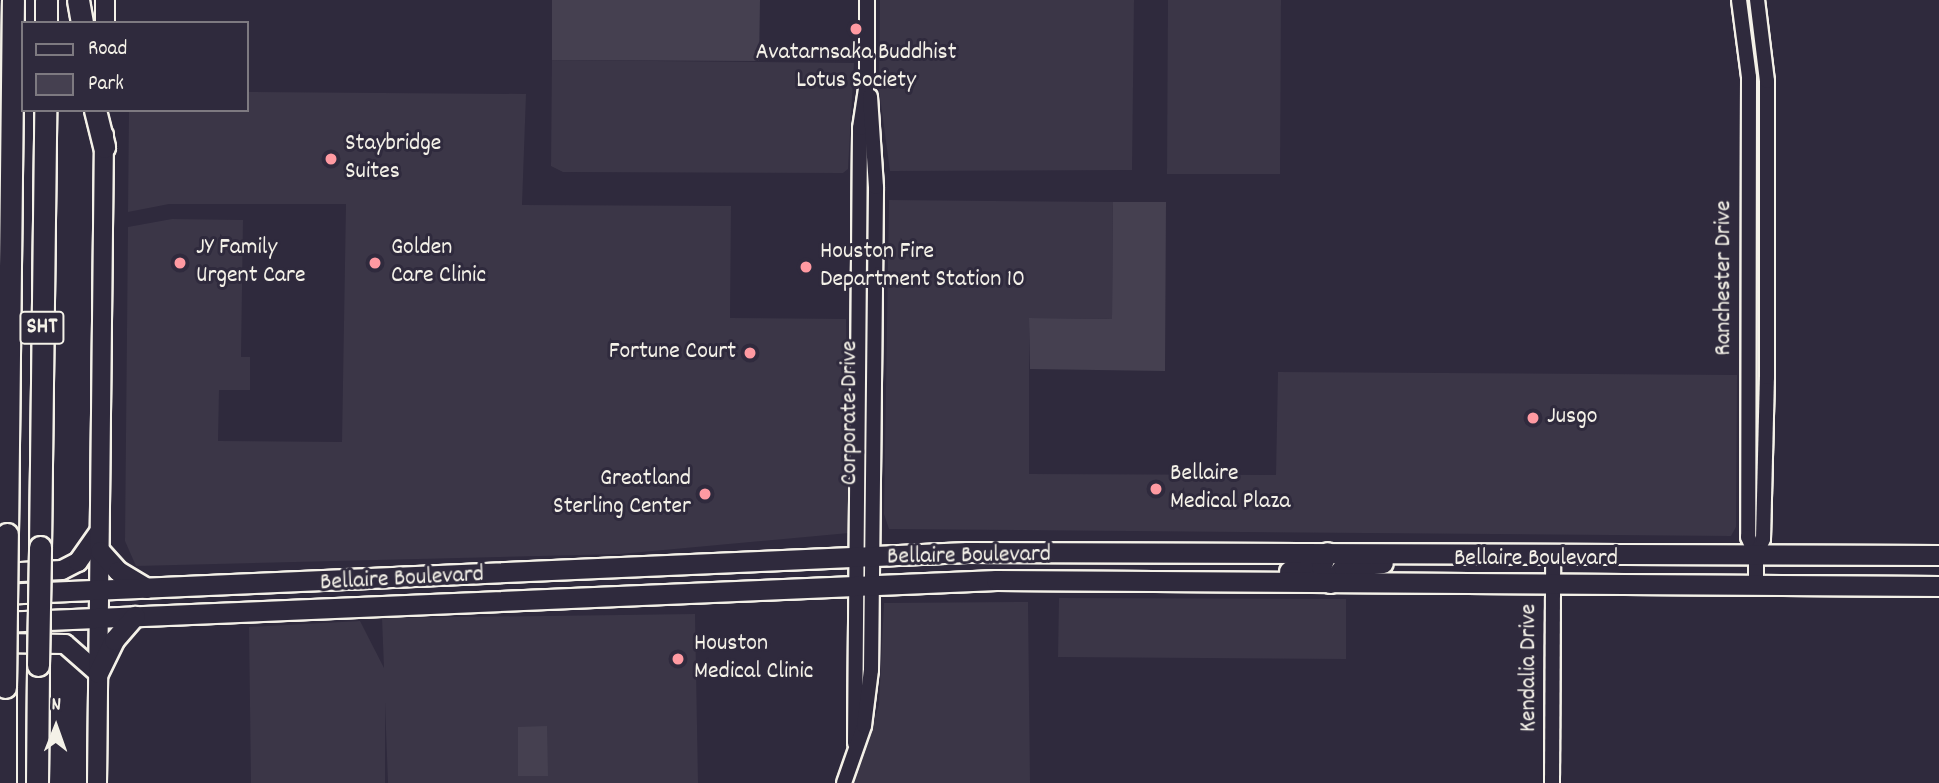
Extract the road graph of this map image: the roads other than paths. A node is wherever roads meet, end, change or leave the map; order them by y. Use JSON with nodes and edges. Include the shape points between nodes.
{"nodes":[{"id":1,"x":13,"y":0,"type":"edge"},
{"id":2,"x":46,"y":0,"type":"edge"},
{"id":3,"x":79,"y":0,"type":"edge"},
{"id":4,"x":106,"y":0,"type":"edge"},
{"id":5,"x":867,"y":0,"type":"edge"},
{"id":6,"x":1739,"y":0,"type":"edge"},
{"id":7,"x":1758,"y":0,"type":"edge"},
{"id":8,"x":46,"y":21,"type":"edge"},
{"id":9,"x":82,"y":21,"type":"edge"},
{"id":10,"x":105,"y":21,"type":"edge"},
{"id":11,"x":1766,"y":50,"type":"junction"},
{"id":12,"x":1748,"y":54,"type":"junction"},
{"id":13,"x":45,"y":112,"type":"edge"},
{"id":14,"x":95,"y":112,"type":"edge"},
{"id":15,"x":104,"y":112,"type":"edge"},
{"id":16,"x":104,"y":147,"type":"junction"},
{"id":17,"x":1747,"y":377,"type":"junction"},
{"id":18,"x":1767,"y":377,"type":"junction"},
{"id":19,"x":1748,"y":453,"type":"junction"},
{"id":20,"x":1765,"y":454,"type":"junction"},
{"id":21,"x":99,"y":542,"type":"junction"},
{"id":22,"x":1041,"y":551,"type":"junction"},
{"id":23,"x":1327,"y":552,"type":"junction"},
{"id":24,"x":1398,"y":553,"type":"junction"},
{"id":25,"x":1553,"y":554,"type":"junction"},
{"id":26,"x":1756,"y":555,"type":"junction"},
{"id":27,"x":1939,"y":555,"type":"edge"},
{"id":28,"x":866,"y":556,"type":"junction"},
{"id":29,"x":565,"y":572,"type":"junction"},
{"id":30,"x":0,"y":573,"type":"edge"},
{"id":31,"x":508,"y":574,"type":"junction"},
{"id":32,"x":1041,"y":580,"type":"junction"},
{"id":33,"x":326,"y":581,"type":"junction"},
{"id":34,"x":1208,"y":582,"type":"junction"},
{"id":35,"x":1330,"y":583,"type":"junction"},
{"id":36,"x":866,"y":584,"type":"junction"},
{"id":37,"x":1553,"y":585,"type":"junction"},
{"id":38,"x":1756,"y":585,"type":"junction"},
{"id":39,"x":1939,"y":586,"type":"edge"},
{"id":40,"x":147,"y":588,"type":"junction"},
{"id":41,"x":99,"y":590,"type":"junction"},
{"id":42,"x":0,"y":594,"type":"edge"},
{"id":43,"x":503,"y":600,"type":"junction"},
{"id":44,"x":432,"y":603,"type":"junction"},
{"id":45,"x":264,"y":611,"type":"junction"},
{"id":46,"x":135,"y":617,"type":"junction"},
{"id":47,"x":99,"y":618,"type":"junction"},
{"id":48,"x":0,"y":622,"type":"edge"},
{"id":49,"x":0,"y":643,"type":"edge"},
{"id":50,"x":98,"y":673,"type":"junction"},
{"id":51,"x":5,"y":783,"type":"edge"},
{"id":52,"x":37,"y":783,"type":"edge"},
{"id":53,"x":97,"y":783,"type":"edge"},
{"id":54,"x":844,"y":783,"type":"edge"},
{"id":55,"x":1552,"y":783,"type":"edge"}],
"edges":[{"from":1,"to":51,"type":"highway","number":"SHT","bridge":true},
{"from":2,"to":8,"type":"highway"},
{"from":3,"to":9,"type":"highway"},
{"from":4,"to":10,"type":"main road"},
{"from":5,"to":28,"type":"street","name":"Corporate Drive","via":[[867,82],[860,128]]},
{"from":6,"to":12,"type":"street","name":"Ranchester Drive"},
{"from":7,"to":11,"type":"street","name":"Ranchester Drive"},
{"from":11,"to":12,"type":"street"},
{"from":11,"to":18,"type":"street","name":"Ranchester Drive"},
{"from":12,"to":17,"type":"street","name":"Ranchester Drive"},
{"from":13,"to":52,"type":"highway","number":"SHT","bridge":true},
{"from":14,"to":16,"type":"highway"},
{"from":15,"to":16,"type":"main road"},
{"from":16,"to":21,"type":"main road"},
{"from":17,"to":18,"type":"street"},
{"from":17,"to":19,"type":"street","name":"Ranchester Drive"},
{"from":18,"to":20,"type":"street","name":"Ranchester Drive"},
{"from":19,"to":20,"type":"street"},
{"from":19,"to":26,"type":"street","name":"Ranchester Drive","via":[[1748,540]]},
{"from":20,"to":26,"type":"street","name":"Ranchester Drive","via":[[1763,539]]},
{"from":21,"to":30,"type":"main road","via":[[62,570]]},
{"from":21,"to":40,"type":"main road","via":[[118,571]]},
{"from":21,"to":41,"type":"main road"},
{"from":22,"to":23,"type":"main road","name":"Bellaire Boulevard"},
{"from":22,"to":28,"type":"main road","name":"Bellaire Boulevard"},
{"from":22,"to":32,"type":"main road"},
{"from":23,"to":24,"type":"main road","name":"Bellaire Boulevard"},
{"from":23,"to":34,"type":"main road","via":[[1314,570],[1256,572]]},
{"from":24,"to":25,"type":"main road","name":"Bellaire Boulevard"},
{"from":24,"to":35,"type":"main road","via":[[1386,563],[1343,567]]},
{"from":25,"to":26,"type":"main road","name":"Bellaire Boulevard"},
{"from":25,"to":37,"type":"street","name":"Kendalia Drive"},
{"from":26,"to":27,"type":"main road","name":"Bellaire Boulevard"},
{"from":26,"to":38,"type":"street","name":"Ranchester Drive"},
{"from":28,"to":29,"type":"main road","name":"Bellaire Boulevard"},
{"from":28,"to":36,"type":"street","name":"Corporate Drive"},
{"from":29,"to":31,"type":"main road","name":"Bellaire Boulevard"},
{"from":29,"to":43,"type":"main road","via":[[544,586],[519,588]]},
{"from":31,"to":33,"type":"main road","name":"Bellaire Boulevard"},
{"from":31,"to":44,"type":"main road","via":[[498,588],[453,593]]},
{"from":32,"to":34,"type":"main road","name":"Bellaire Boulevard"},
{"from":32,"to":36,"type":"main road","name":"Bellaire Boulevard"},
{"from":33,"to":40,"type":"main road","name":"Bellaire Boulevard"},
{"from":33,"to":45,"type":"main road","via":[[317,590],[274,598]]},
{"from":34,"to":35,"type":"main road","name":"Bellaire Boulevard"},
{"from":35,"to":37,"type":"main road","name":"Bellaire Boulevard"},
{"from":36,"to":43,"type":"main road","name":"Bellaire Boulevard"},
{"from":36,"to":54,"type":"street","name":"Corporate Drive","via":[[855,743]]},
{"from":37,"to":38,"type":"main road","name":"Bellaire Boulevard"},
{"from":37,"to":55,"type":"street","name":"Kendalia Drive"},
{"from":38,"to":39,"type":"main road","name":"Bellaire Boulevard"},
{"from":40,"to":41,"type":"main road","name":"Bellaire Boulevard"},
{"from":41,"to":42,"type":"main road","name":"Bellaire Boulevard"},
{"from":41,"to":47,"type":"main road"},
{"from":43,"to":44,"type":"main road","name":"Bellaire Boulevard"},
{"from":44,"to":45,"type":"main road","name":"Bellaire Boulevard"},
{"from":45,"to":46,"type":"main road","name":"Bellaire Boulevard"},
{"from":46,"to":47,"type":"main road","name":"Bellaire Boulevard"},
{"from":46,"to":50,"type":"main road","via":[[114,640]]},
{"from":47,"to":48,"type":"main road","name":"Bellaire Boulevard"},
{"from":47,"to":50,"type":"main road"},
{"from":49,"to":50,"type":"main road","via":[[65,644]]},
{"from":50,"to":53,"type":"main road"}]}
